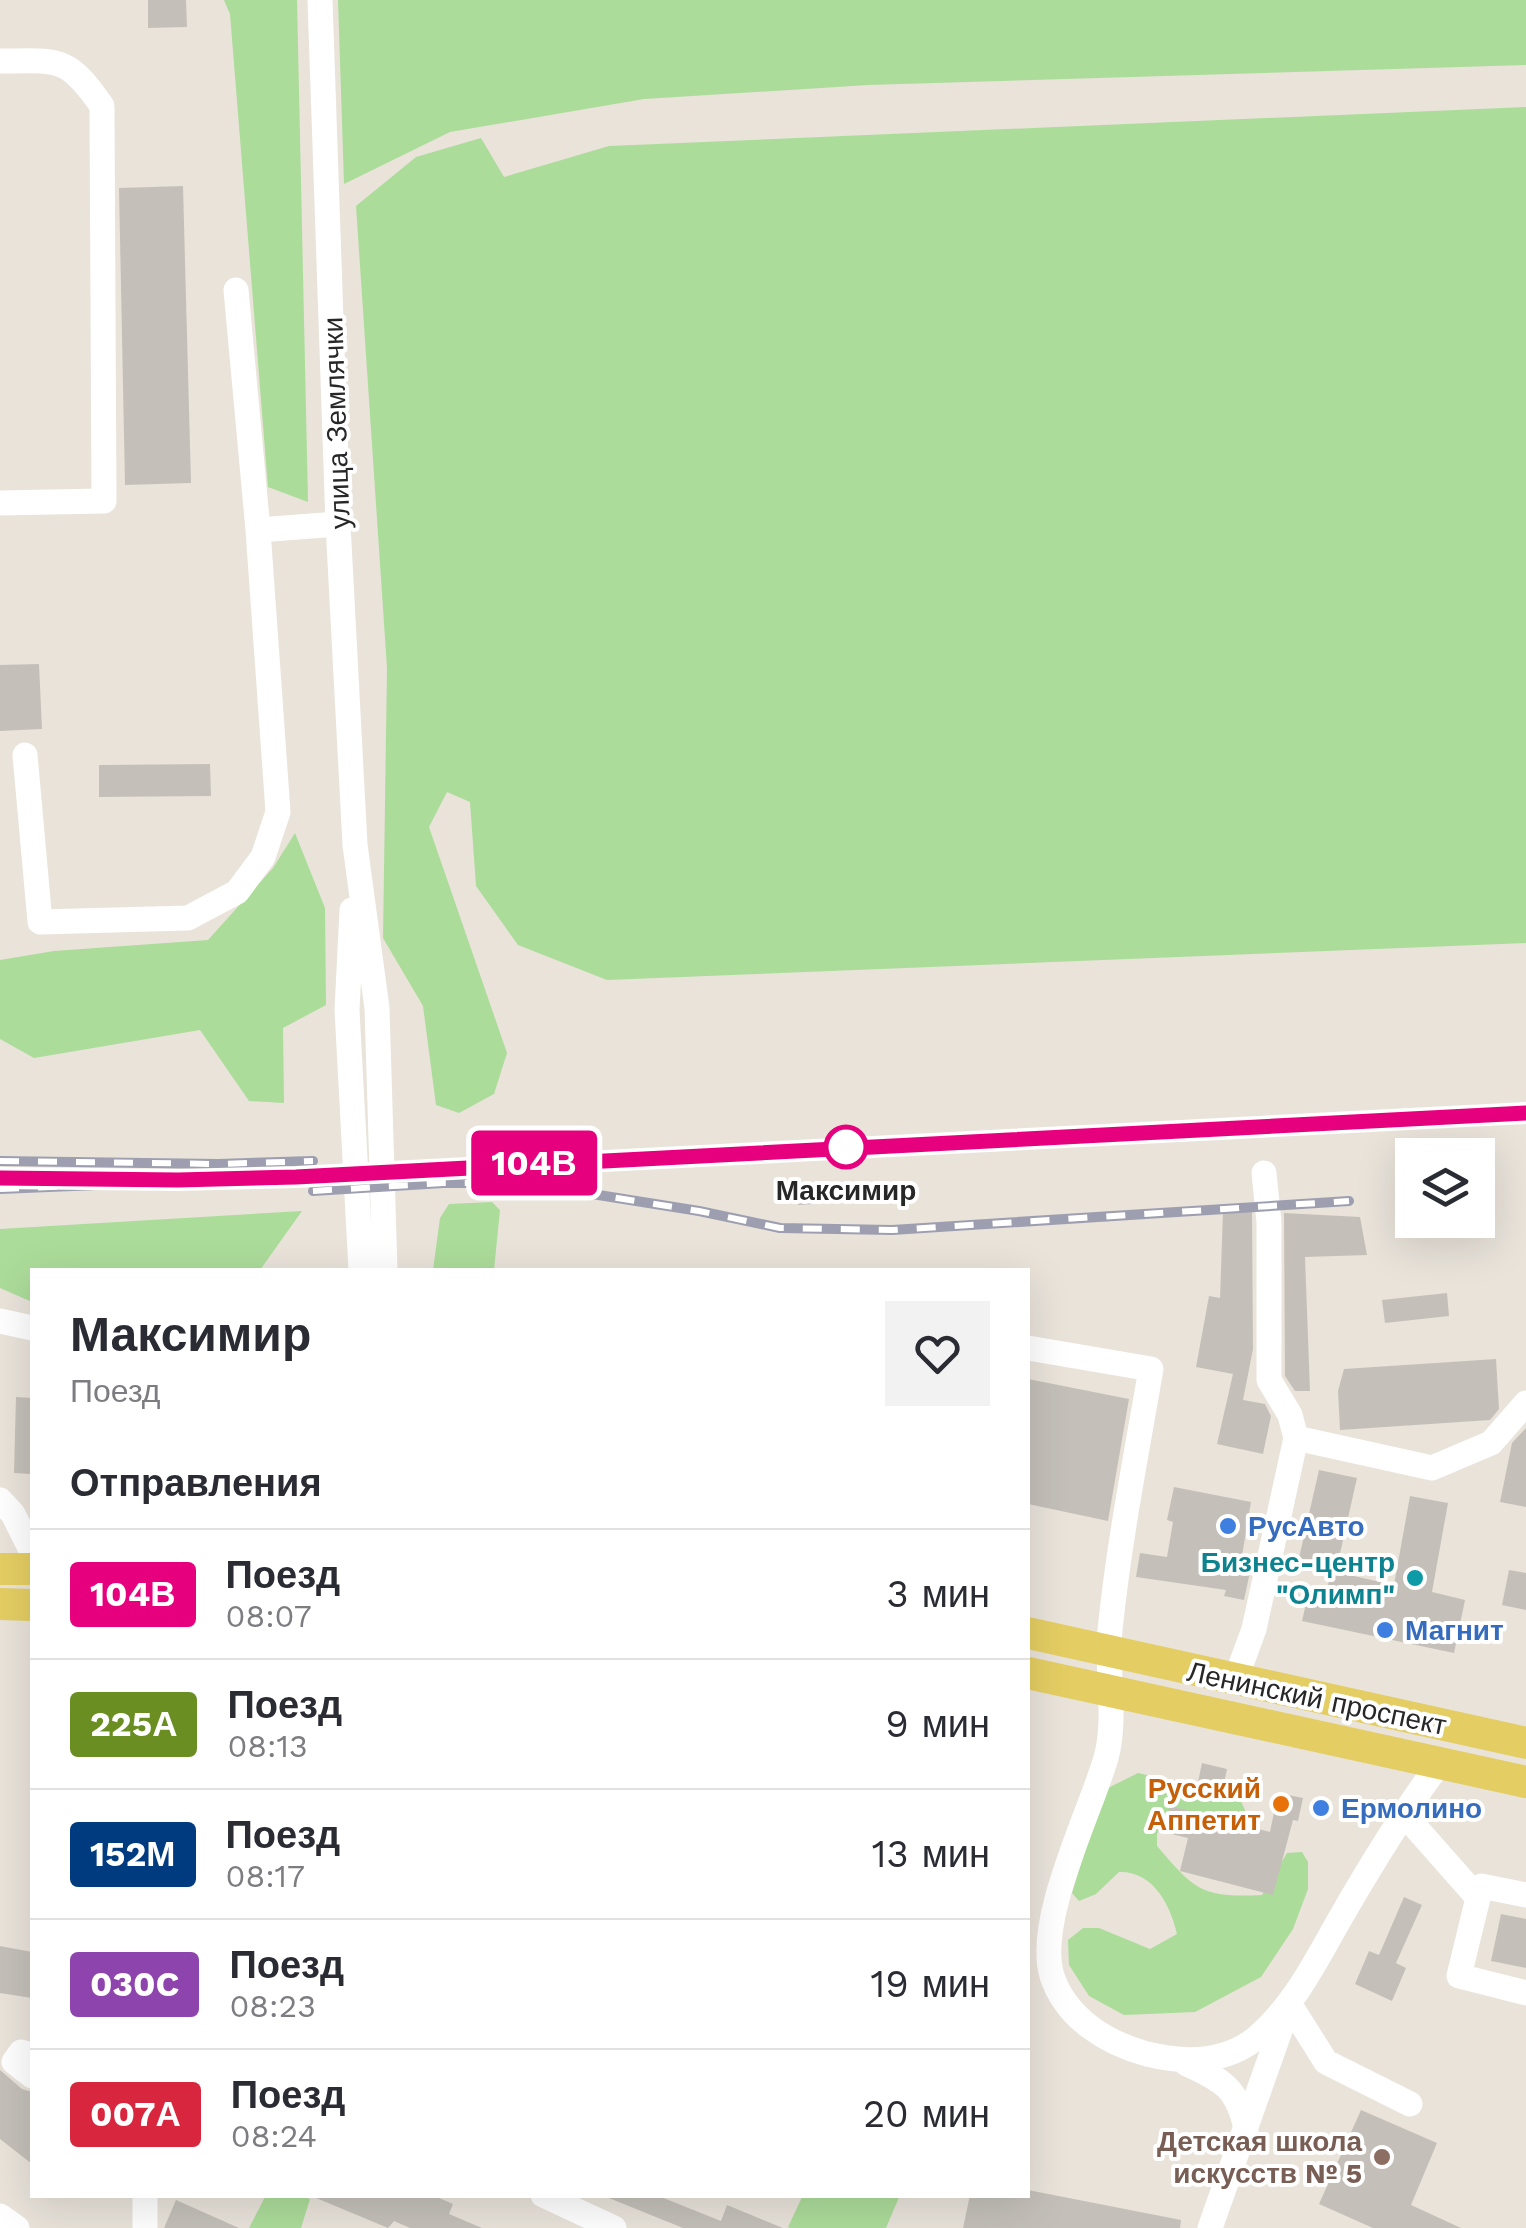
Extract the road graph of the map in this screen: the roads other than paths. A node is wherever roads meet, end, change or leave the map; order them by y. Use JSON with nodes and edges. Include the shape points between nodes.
{"nodes":[{"id":1,"x":320,"y":0,"type":"edge"},
{"id":2,"x":0,"y":61,"type":"edge"},
{"id":3,"x":236,"y":290,"type":"dead end"},
{"id":4,"x":0,"y":503,"type":"edge"},
{"id":5,"x":338,"y":524,"type":"junction"},
{"id":6,"x":258,"y":530,"type":"junction"},
{"id":7,"x":25,"y":755,"type":"dead end"},
{"id":8,"x":355,"y":845,"type":"junction"},
{"id":9,"x":1264,"y":1173,"type":"dead end"},
{"id":10,"x":361,"y":1268,"type":"edge"},
{"id":11,"x":386,"y":1268,"type":"edge"},
{"id":12,"x":0,"y":1321,"type":"edge"},
{"id":13,"x":30,"y":1328,"type":"edge"},
{"id":14,"x":1030,"y":1348,"type":"edge"},
{"id":15,"x":1526,"y":1403,"type":"edge"},
{"id":16,"x":1296,"y":1438,"type":"junction"},
{"id":17,"x":0,"y":1482,"type":"edge"},
{"id":18,"x":6,"y":1507,"type":"edge"},
{"id":19,"x":30,"y":1549,"type":"edge"},
{"id":20,"x":0,"y":1568,"type":"edge"},
{"id":21,"x":30,"y":1570,"type":"edge"},
{"id":22,"x":0,"y":1604,"type":"edge"},
{"id":23,"x":30,"y":1605,"type":"edge"},
{"id":24,"x":1030,"y":1634,"type":"edge"},
{"id":25,"x":1108,"y":1652,"type":"junction"},
{"id":26,"x":1030,"y":1673,"type":"edge"},
{"id":27,"x":1235,"y":1681,"type":"junction"},
{"id":28,"x":1110,"y":1693,"type":"junction"},
{"id":29,"x":1523,"y":1743,"type":"edge"},
{"id":30,"x":1439,"y":1764,"type":"junction"},
{"id":31,"x":1526,"y":1782,"type":"edge"},
{"id":32,"x":1403,"y":1812,"type":"junction"},
{"id":33,"x":1526,"y":1895,"type":"edge"},
{"id":34,"x":1478,"y":1898,"type":"junction"},
{"id":35,"x":1039,"y":1975,"type":"edge"},
{"id":36,"x":1526,"y":1993,"type":"edge"},
{"id":37,"x":1290,"y":2005,"type":"junction"},
{"id":38,"x":30,"y":2054,"type":"edge"},
{"id":39,"x":1180,"y":2060,"type":"junction"},
{"id":40,"x":30,"y":2074,"type":"edge"},
{"id":41,"x":1410,"y":2104,"type":"dead end"},
{"id":42,"x":1246,"y":2130,"type":"junction"},
{"id":43,"x":145,"y":2198,"type":"edge"},
{"id":44,"x":549,"y":2198,"type":"edge"},
{"id":45,"x":0,"y":2216,"type":"edge"},
{"id":46,"x":17,"y":2228,"type":"edge"},
{"id":47,"x":144,"y":2228,"type":"edge"},
{"id":48,"x":614,"y":2228,"type":"edge"},
{"id":49,"x":1210,"y":2228,"type":"edge"}],
"edges":[{"from":1,"to":5,"type":"street","name":"улица Землячки"},
{"from":2,"to":4,"type":"street","via":[[60,61],[102,106],[104,500]]},
{"from":3,"to":6,"type":"street"},
{"from":5,"to":6,"type":"street"},
{"from":5,"to":8,"type":"street","name":"улица Землячки"},
{"from":6,"to":7,"type":"street","via":[[278,812],[263,857],[237,892],[188,918],[40,922]]},
{"from":8,"to":10,"type":"street","name":"улица Землячки","via":[[347,1010]]},
{"from":8,"to":11,"type":"street","name":"улица Землячки","via":[[377,1008]]},
{"from":9,"to":16,"type":"street","via":[[1269,1380]]},
{"from":12,"to":13,"type":"street"},
{"from":14,"to":25,"type":"street","via":[[1151,1369]]},
{"from":15,"to":16,"type":"street","via":[[1490,1443],[1432,1468]]},
{"from":16,"to":27,"type":"street","via":[[1254,1629]]},
{"from":17,"to":18,"type":"street"},
{"from":18,"to":19,"type":"street"},
{"from":20,"to":21,"type":"main road"},
{"from":22,"to":23,"type":"main road"},
{"from":24,"to":25,"type":"main road","name":"Ленинский проспект"},
{"from":25,"to":27,"type":"main road","name":"Ленинский проспект"},
{"from":25,"to":28,"type":"street"},
{"from":26,"to":28,"type":"main road","name":"Ленинский проспект"},
{"from":27,"to":29,"type":"main road","name":"Ленинский проспект"},
{"from":28,"to":30,"type":"main road","name":"Ленинский проспект"},
{"from":28,"to":35,"type":"street","via":[[1107,1754],[1058,1896]]},
{"from":29,"to":30,"type":"main road","via":[[1496,1750],[1447,1741]]},
{"from":30,"to":31,"type":"main road","name":"Ленинский проспект"},
{"from":30,"to":32,"type":"street"},
{"from":32,"to":34,"type":"street"},
{"from":32,"to":37,"type":"street"},
{"from":33,"to":34,"type":"street","via":[[1481,1886]]},
{"from":34,"to":36,"type":"street","via":[[1458,1976]]},
{"from":35,"to":39,"type":"street","via":[[1084,2024],[1144,2053]]},
{"from":37,"to":39,"type":"street","via":[[1232,2053]]},
{"from":37,"to":41,"type":"street","via":[[1326,2062]]},
{"from":37,"to":42,"type":"street"},
{"from":38,"to":40,"type":"street","via":[[21,2052],[14,2062]]},
{"from":39,"to":42,"type":"street","via":[[1233,2092]]},
{"from":42,"to":49,"type":"street"},
{"from":43,"to":47,"type":"street"},
{"from":44,"to":48,"type":"street"},
{"from":45,"to":46,"type":"street"}]}
